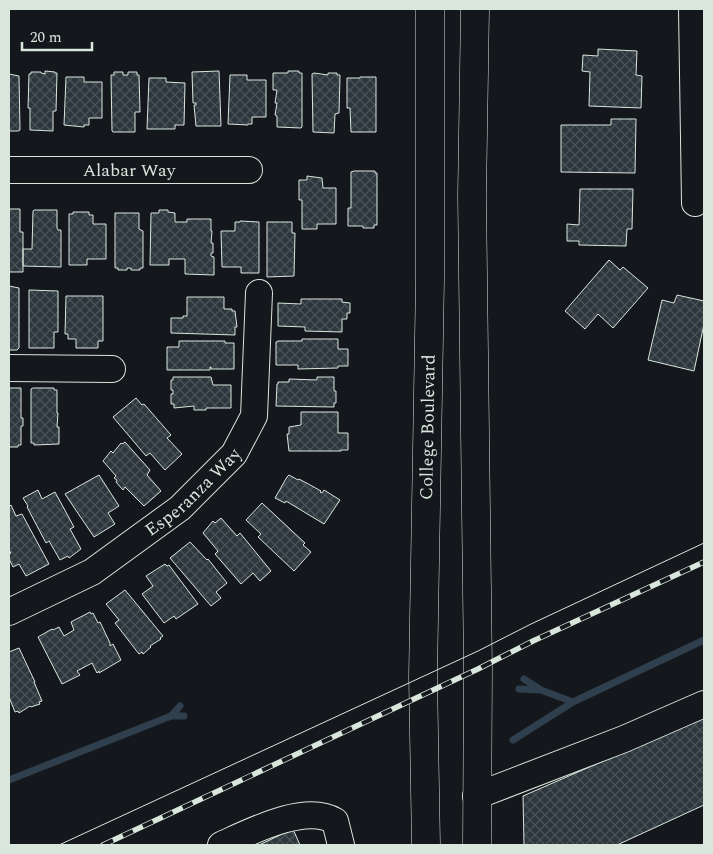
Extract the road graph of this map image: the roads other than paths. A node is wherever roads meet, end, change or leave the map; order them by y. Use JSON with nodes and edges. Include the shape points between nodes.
{"nodes":[{"id":1,"x":430,"y":9,"type":"edge"},
{"id":2,"x":475,"y":9,"type":"edge"},
{"id":3,"x":692,"y":9,"type":"edge"},
{"id":4,"x":9,"y":170,"type":"edge"},
{"id":5,"x":249,"y":170,"type":"dead end"},
{"id":6,"x":694,"y":203,"type":"dead end"},
{"id":7,"x":259,"y":294,"type":"dead end"},
{"id":8,"x":9,"y":368,"type":"edge"},
{"id":9,"x":112,"y":369,"type":"dead end"},
{"id":10,"x":9,"y":612,"type":"edge"},
{"id":11,"x":704,"y":704,"type":"edge"},
{"id":12,"x":476,"y":796,"type":"junction"},
{"id":13,"x":221,"y":845,"type":"edge"},
{"id":14,"x":341,"y":845,"type":"edge"},
{"id":15,"x":426,"y":845,"type":"edge"},
{"id":16,"x":477,"y":845,"type":"edge"}],
"edges":[{"from":1,"to":15,"type":"main road","name":"College Boulevard","via":[[430,270],[423,676]]},
{"from":2,"to":12,"type":"main road","via":[[472,206],[478,669]]},
{"from":3,"to":6,"type":"street"},
{"from":4,"to":5,"type":"street","name":"Alabar Way"},
{"from":7,"to":10,"type":"street","name":"Esperanza Way","via":[[254,416],[234,454],[180,508],[92,572]]},
{"from":8,"to":9,"type":"street"},
{"from":11,"to":12,"type":"street","via":[[624,739]]},
{"from":12,"to":16,"type":"main road"},
{"from":13,"to":14,"type":"street","via":[[260,827],[300,816],[318,815],[335,821]]}]}
